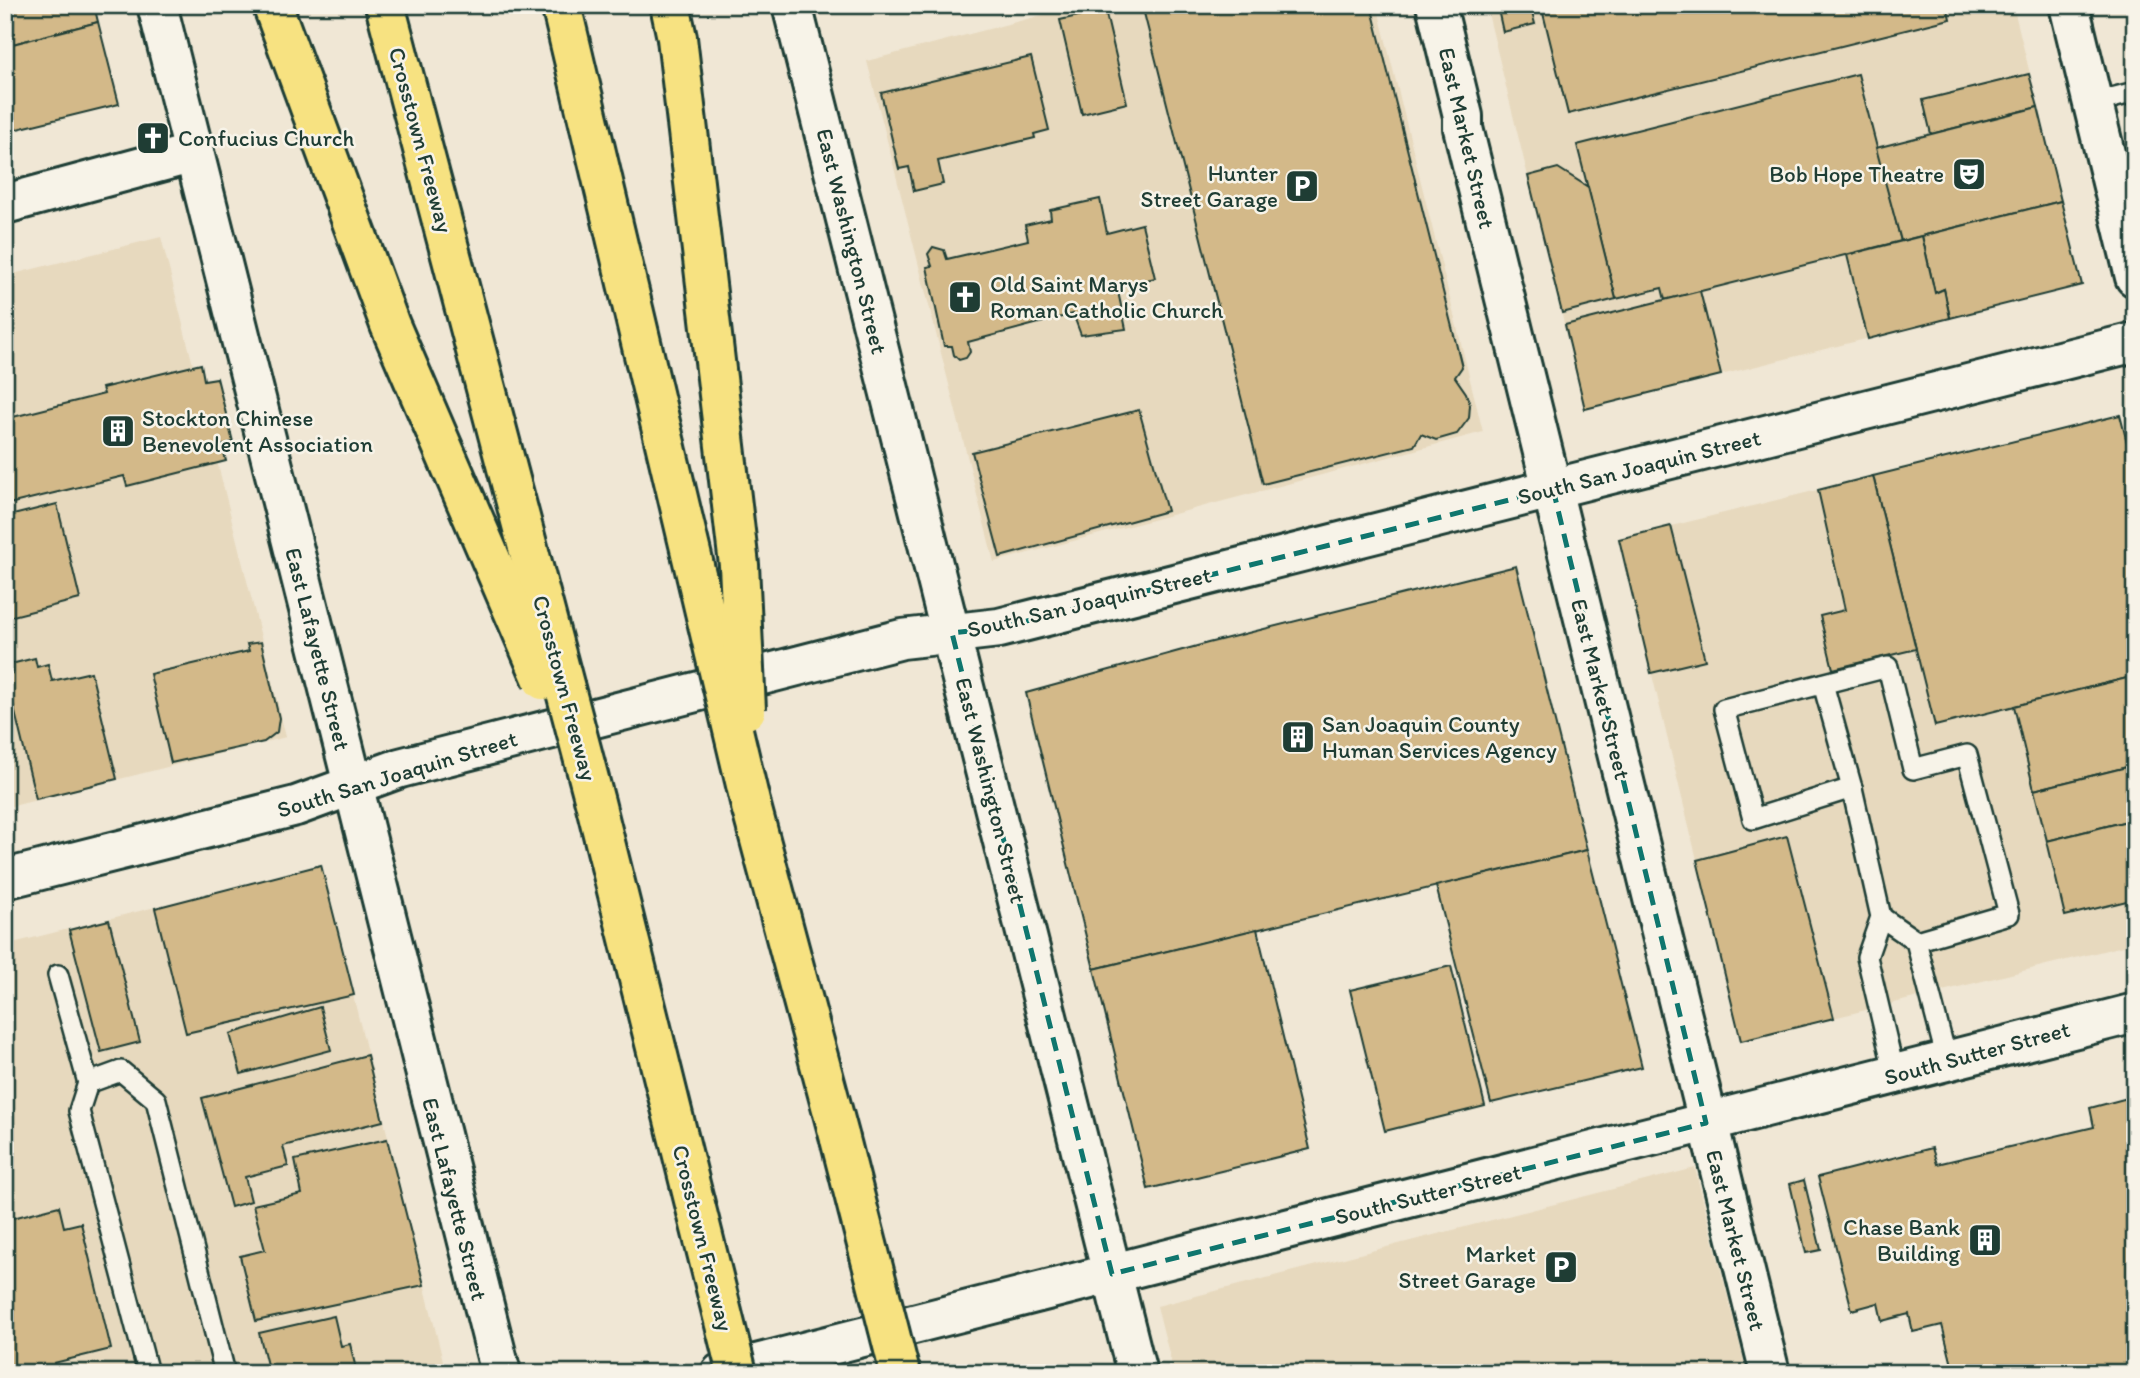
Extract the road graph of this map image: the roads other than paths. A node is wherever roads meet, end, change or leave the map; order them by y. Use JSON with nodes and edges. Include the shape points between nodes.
{"nodes":[{"id":1,"x":157,"y":5,"type":"edge"},
{"id":2,"x":273,"y":5,"type":"edge"},
{"id":3,"x":385,"y":5,"type":"edge"},
{"id":4,"x":562,"y":5,"type":"edge"},
{"id":5,"x":670,"y":5,"type":"edge"},
{"id":6,"x":792,"y":5,"type":"edge"},
{"id":7,"x":1436,"y":5,"type":"edge"},
{"id":8,"x":2069,"y":5,"type":"edge"},
{"id":9,"x":2135,"y":92,"type":"edge"},
{"id":10,"x":2092,"y":103,"type":"junction"},
{"id":11,"x":194,"y":153,"type":"junction"},
{"id":12,"x":5,"y":204,"type":"edge"},
{"id":13,"x":2135,"y":277,"type":"edge"},
{"id":14,"x":2135,"y":342,"type":"edge"},
{"id":15,"x":1553,"y":489,"type":"junction"},
{"id":16,"x":952,"y":633,"type":"junction"},
{"id":17,"x":1823,"y":684,"type":"junction"},
{"id":18,"x":352,"y":786,"type":"junction"},
{"id":19,"x":1852,"y":788,"type":"junction"},
{"id":20,"x":596,"y":802,"type":"junction"},
{"id":21,"x":751,"y":806,"type":"junction"},
{"id":22,"x":5,"y":879,"type":"edge"},
{"id":23,"x":1881,"y":916,"type":"junction"},
{"id":24,"x":1916,"y":941,"type":"junction"},
{"id":25,"x":58,"y":975,"type":"dead end"},
{"id":26,"x":2135,"y":1013,"type":"edge"},
{"id":27,"x":1947,"y":1060,"type":"junction"},
{"id":28,"x":1895,"y":1075,"type":"junction"},
{"id":29,"x":88,"y":1083,"type":"junction"},
{"id":30,"x":1706,"y":1123,"type":"junction"},
{"id":31,"x":1112,"y":1274,"type":"junction"},
{"id":32,"x":148,"y":1373,"type":"edge"},
{"id":33,"x":225,"y":1373,"type":"edge"},
{"id":34,"x":501,"y":1373,"type":"edge"},
{"id":35,"x":721,"y":1373,"type":"edge"},
{"id":36,"x":737,"y":1373,"type":"edge"},
{"id":37,"x":900,"y":1373,"type":"edge"},
{"id":38,"x":1137,"y":1373,"type":"edge"},
{"id":39,"x":1769,"y":1373,"type":"edge"}],
"edges":[{"from":1,"to":11,"type":"street","name":"East Lafayette Street"},
{"from":2,"to":20,"type":"highway","bridge":true,"via":[[390,325]]},
{"from":3,"to":20,"type":"highway","name":"Crosstown Freeway","bridge":true},
{"from":4,"to":21,"type":"highway","bridge":true},
{"from":5,"to":21,"type":"highway","bridge":true,"via":[[739,565]]},
{"from":6,"to":16,"type":"street","name":"East Washington Street"},
{"from":7,"to":15,"type":"street","name":"East Market Street"},
{"from":8,"to":10,"type":"street"},
{"from":9,"to":10,"type":"lane"},
{"from":10,"to":13,"type":"street"},
{"from":11,"to":12,"type":"street"},
{"from":11,"to":18,"type":"street","name":"East Lafayette Street"},
{"from":14,"to":15,"type":"street","name":"South San Joaquin Street"},
{"from":15,"to":16,"type":"street","name":"South San Joaquin Street","via":[[999,628]]},
{"from":15,"to":30,"type":"street","name":"East Market Street"},
{"from":16,"to":18,"type":"street","name":"South San Joaquin Street","via":[[888,642],[400,768]]},
{"from":16,"to":31,"type":"street","name":"East Washington Street"},
{"from":17,"to":19,"type":"lane"},
{"from":17,"to":19,"type":"lane","via":[[1724,709],[1753,819]]},
{"from":17,"to":24,"type":"lane","via":[[1888,667],[1913,769],[1967,755],[2009,914]]},
{"from":18,"to":22,"type":"street","name":"South San Joaquin Street","via":[[296,806]]},
{"from":18,"to":34,"type":"street","name":"East Lafayette Street"},
{"from":19,"to":23,"type":"lane"},
{"from":20,"to":36,"type":"highway","name":"Crosstown Freeway","bridge":true},
{"from":21,"to":37,"type":"highway","bridge":true},
{"from":23,"to":24,"type":"lane"},
{"from":23,"to":28,"type":"lane","via":[[1867,957]]},
{"from":24,"to":27,"type":"lane"},
{"from":25,"to":29,"type":"lane"},
{"from":26,"to":27,"type":"street","name":"South Sutter Street"},
{"from":27,"to":28,"type":"street","name":"South Sutter Street"},
{"from":28,"to":30,"type":"street","name":"South Sutter Street"},
{"from":29,"to":32,"type":"lane","via":[[79,1111]]},
{"from":29,"to":33,"type":"lane","via":[[121,1071],[156,1101]]},
{"from":30,"to":31,"type":"street","name":"South Sutter Street"},
{"from":30,"to":39,"type":"street","name":"East Market Street"},
{"from":31,"to":35,"type":"street","name":"South Sutter Street"},
{"from":31,"to":38,"type":"street","name":"East Washington Street"}]}
